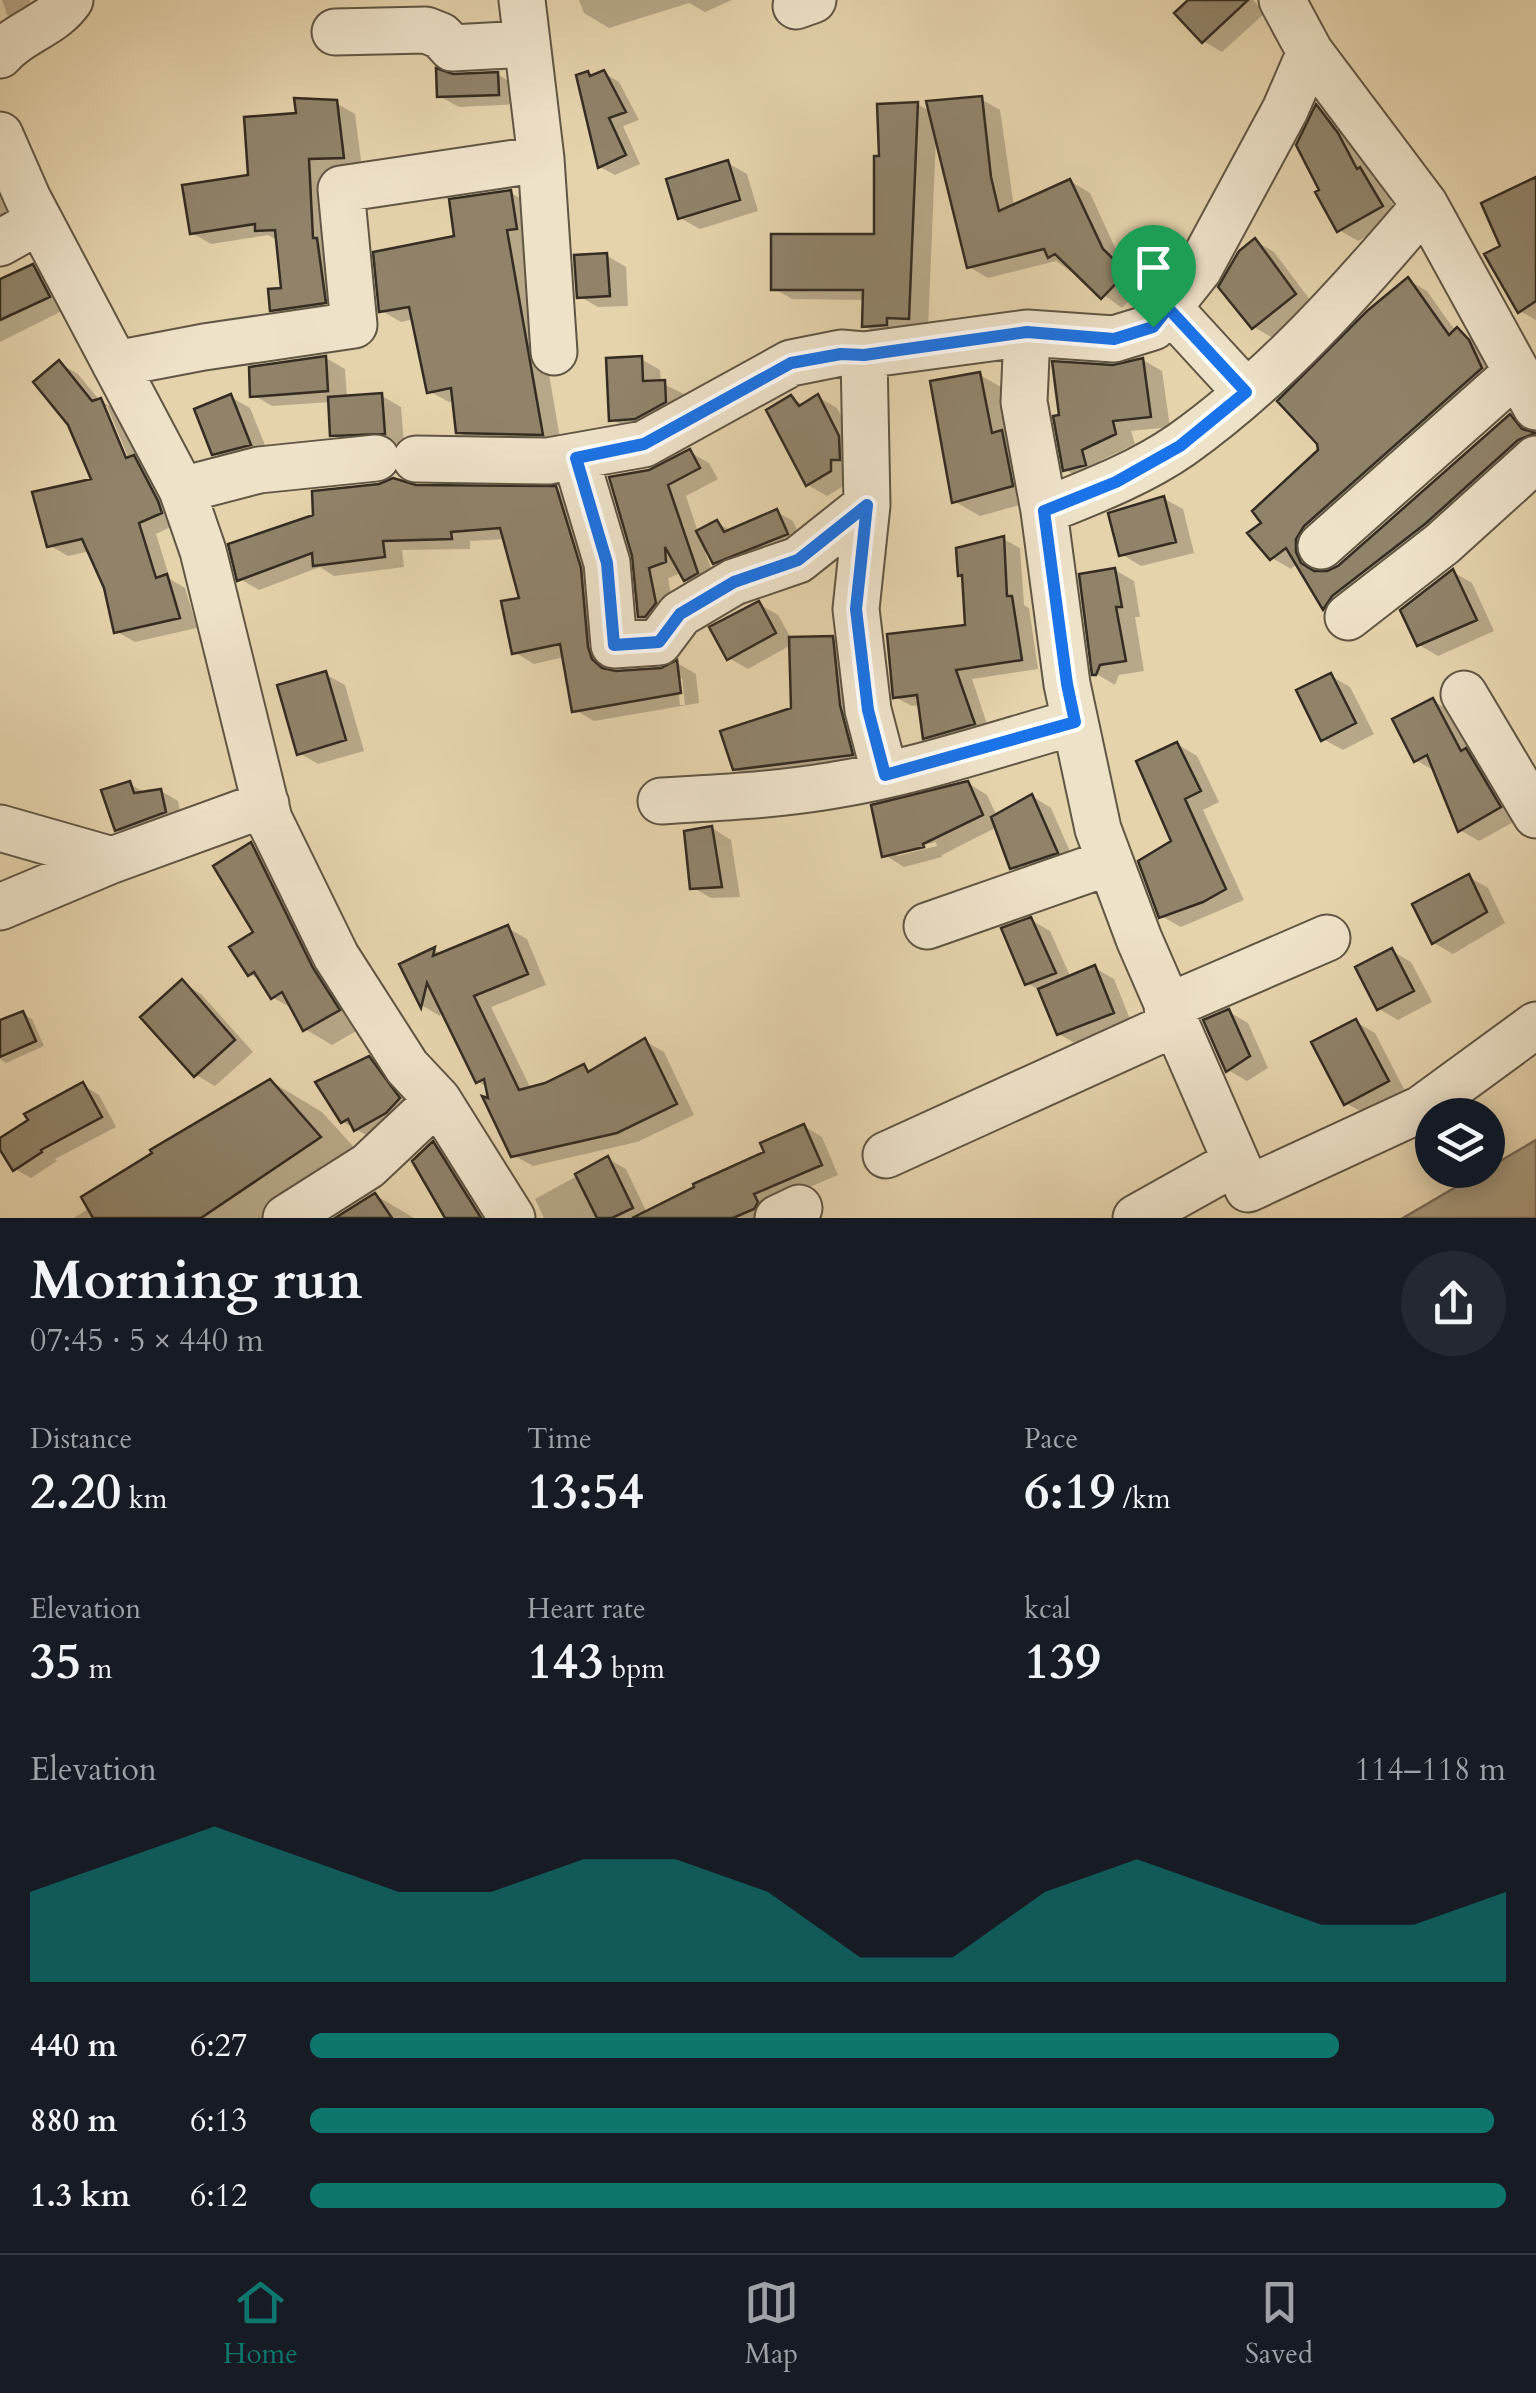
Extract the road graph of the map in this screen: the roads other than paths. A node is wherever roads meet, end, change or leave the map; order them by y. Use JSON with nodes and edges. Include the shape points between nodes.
{"nodes":[{"id":1,"x":70,"y":0,"type":"edge"},
{"id":2,"x":1282,"y":0,"type":"edge"},
{"id":3,"x":524,"y":22,"type":"edge"},
{"id":4,"x":336,"y":32,"type":"dead end"},
{"id":5,"x":3,"y":38,"type":"edge"},
{"id":6,"x":1310,"y":52,"type":"junction"},
{"id":7,"x":0,"y":136,"type":"edge"},
{"id":8,"x":541,"y":159,"type":"junction"},
{"id":9,"x":1425,"y":205,"type":"junction"},
{"id":10,"x":39,"y":220,"type":"junction"},
{"id":11,"x":0,"y":243,"type":"edge"},
{"id":12,"x":1168,"y":308,"type":"junction"},
{"id":13,"x":1027,"y":332,"type":"junction"},
{"id":14,"x":554,"y":352,"type":"dead end"},
{"id":15,"x":864,"y":355,"type":"junction"},
{"id":16,"x":115,"y":364,"type":"junction"},
{"id":17,"x":1526,"y":389,"type":"edge"},
{"id":18,"x":1246,"y":392,"type":"junction"},
{"id":19,"x":576,"y":458,"type":"junction"},
{"id":20,"x":1536,"y":460,"type":"edge"},
{"id":21,"x":182,"y":490,"type":"junction"},
{"id":22,"x":867,"y":505,"type":"junction"},
{"id":23,"x":1044,"y":511,"type":"junction"},
{"id":24,"x":1320,"y":546,"type":"dead end"},
{"id":25,"x":1348,"y":617,"type":"dead end"},
{"id":26,"x":1464,"y":694,"type":"dead end"},
{"id":27,"x":1075,"y":722,"type":"junction"},
{"id":28,"x":885,"y":775,"type":"junction"},
{"id":29,"x":661,"y":801,"type":"dead end"},
{"id":30,"x":266,"y":804,"type":"junction"},
{"id":31,"x":1536,"y":815,"type":"edge"},
{"id":32,"x":0,"y":828,"type":"edge"},
{"id":33,"x":112,"y":860,"type":"junction"},
{"id":34,"x":1110,"y":862,"type":"junction"},
{"id":35,"x":0,"y":907,"type":"edge"},
{"id":36,"x":927,"y":926,"type":"dead end"},
{"id":37,"x":1328,"y":938,"type":"dead end"},
{"id":38,"x":1171,"y":1016,"type":"junction"},
{"id":39,"x":1536,"y":1025,"type":"edge"},
{"id":40,"x":438,"y":1100,"type":"junction"},
{"id":41,"x":886,"y":1155,"type":"dead end"},
{"id":42,"x":1236,"y":1162,"type":"junction"},
{"id":43,"x":286,"y":1218,"type":"edge"},
{"id":44,"x":512,"y":1218,"type":"edge"},
{"id":45,"x":1136,"y":1218,"type":"edge"}],
"edges":[{"from":1,"to":5,"type":"street","via":[[60,15]]},
{"from":2,"to":6,"type":"street"},
{"from":3,"to":4,"type":"street","via":[[452,48],[426,30]]},
{"from":3,"to":8,"type":"street"},
{"from":6,"to":9,"type":"street"},
{"from":6,"to":12,"type":"street","via":[[1199,269]]},
{"from":7,"to":10,"type":"street"},
{"from":8,"to":14,"type":"street"},
{"from":8,"to":16,"type":"street","via":[[341,189],[354,325]]},
{"from":9,"to":17,"type":"street"},
{"from":9,"to":18,"type":"street","via":[[1360,283]]},
{"from":10,"to":11,"type":"street"},
{"from":10,"to":16,"type":"street"},
{"from":12,"to":13,"type":"street","via":[[1153,327],[1114,339]]},
{"from":12,"to":18,"type":"street"},
{"from":13,"to":15,"type":"street"},
{"from":13,"to":23,"type":"street","via":[[1024,402]]},
{"from":15,"to":19,"type":"street","via":[[791,363],[644,444]]},
{"from":15,"to":22,"type":"street"},
{"from":16,"to":21,"type":"street"},
{"from":17,"to":24,"type":"street"},
{"from":18,"to":23,"type":"street","via":[[1180,446]]},
{"from":19,"to":21,"type":"street","via":[[396,458],[259,470]]},
{"from":19,"to":22,"type":"street","via":[[607,563],[614,645],[659,642],[680,614],[734,582],[798,560]]},
{"from":20,"to":25,"type":"street"},
{"from":21,"to":30,"type":"street","via":[[204,551]]},
{"from":22,"to":28,"type":"street","via":[[856,609],[868,710]]},
{"from":23,"to":27,"type":"street"},
{"from":26,"to":31,"type":"street"},
{"from":27,"to":28,"type":"street"},
{"from":27,"to":34,"type":"street"},
{"from":28,"to":29,"type":"street","via":[[743,797]]},
{"from":30,"to":33,"type":"street"},
{"from":30,"to":40,"type":"street","via":[[336,956],[407,1067]]},
{"from":32,"to":33,"type":"street"},
{"from":33,"to":35,"type":"street"},
{"from":34,"to":36,"type":"street"},
{"from":34,"to":38,"type":"street"},
{"from":37,"to":38,"type":"street"},
{"from":38,"to":41,"type":"street"},
{"from":38,"to":42,"type":"street"},
{"from":39,"to":42,"type":"street","via":[[1420,1110],[1248,1189]]},
{"from":40,"to":43,"type":"street","via":[[368,1166]]},
{"from":40,"to":44,"type":"street"},
{"from":42,"to":45,"type":"street"}]}
